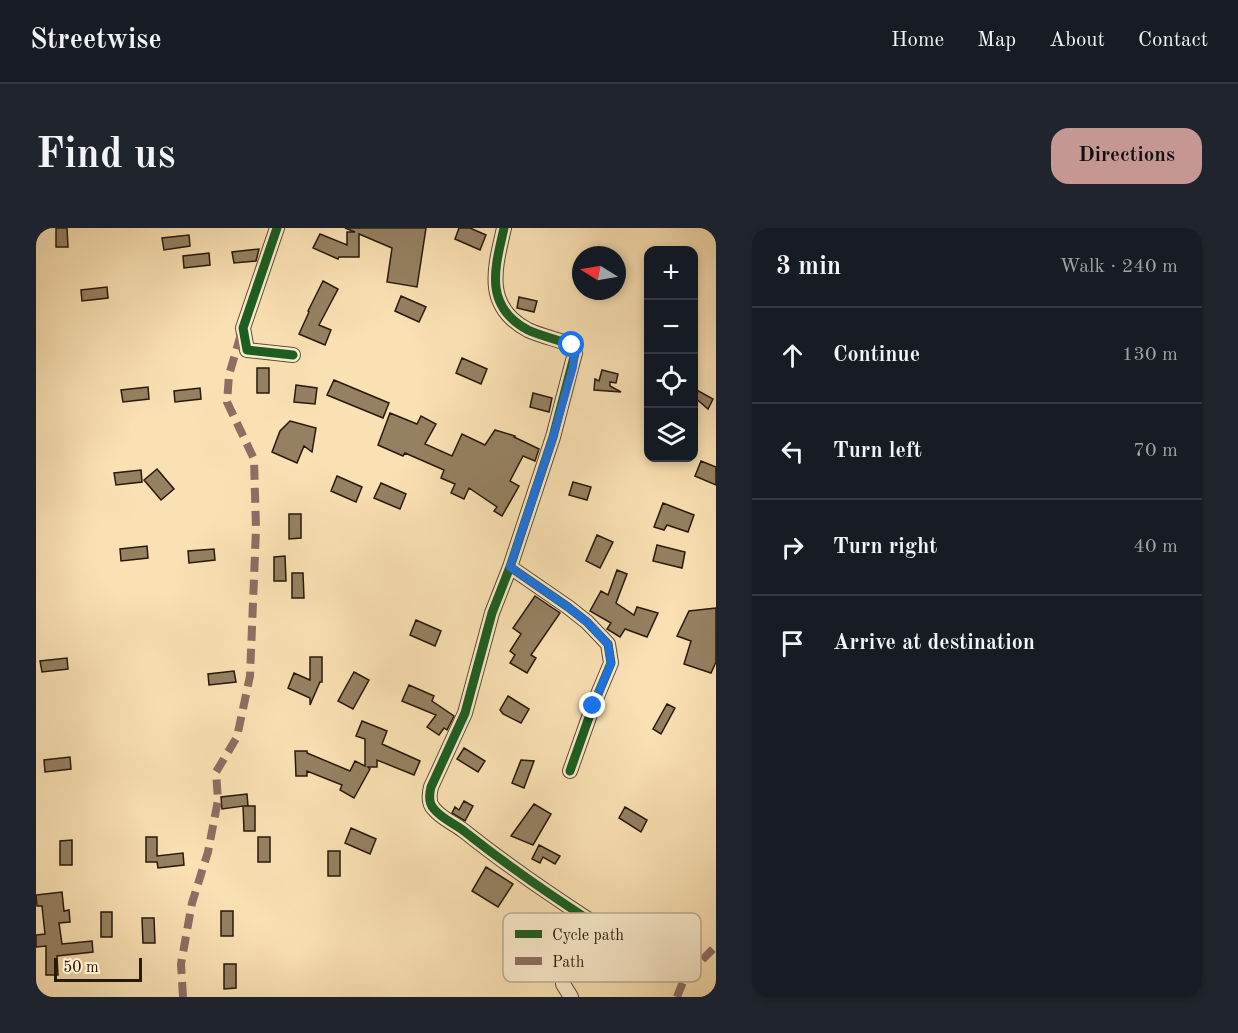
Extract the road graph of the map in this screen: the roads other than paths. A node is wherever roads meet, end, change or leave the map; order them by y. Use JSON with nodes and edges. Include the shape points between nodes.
{"nodes":[{"id":1,"x":277,"y":228,"type":"edge"},
{"id":2,"x":504,"y":228,"type":"edge"},
{"id":3,"x":292,"y":355,"type":"dead end"},
{"id":4,"x":510,"y":567,"type":"junction"},
{"id":5,"x":570,"y":771,"type":"dead end"},
{"id":6,"x":579,"y":913,"type":"edge"},
{"id":7,"x":563,"y":984,"type":"dead end"},
{"id":8,"x":571,"y":997,"type":"edge"}],
"edges":[{"from":1,"to":3,"type":"street","via":[[243,328],[247,350]]},
{"from":2,"to":4,"type":"street","via":[[494,290],[507,314],[528,330],[572,345],[575,353],[553,437]]},
{"from":4,"to":5,"type":"street","via":[[575,612],[608,644],[611,663]]},
{"from":4,"to":6,"type":"street","via":[[492,614],[465,713],[429,797],[433,808],[445,819]]},
{"from":7,"to":8,"type":"street"}]}
